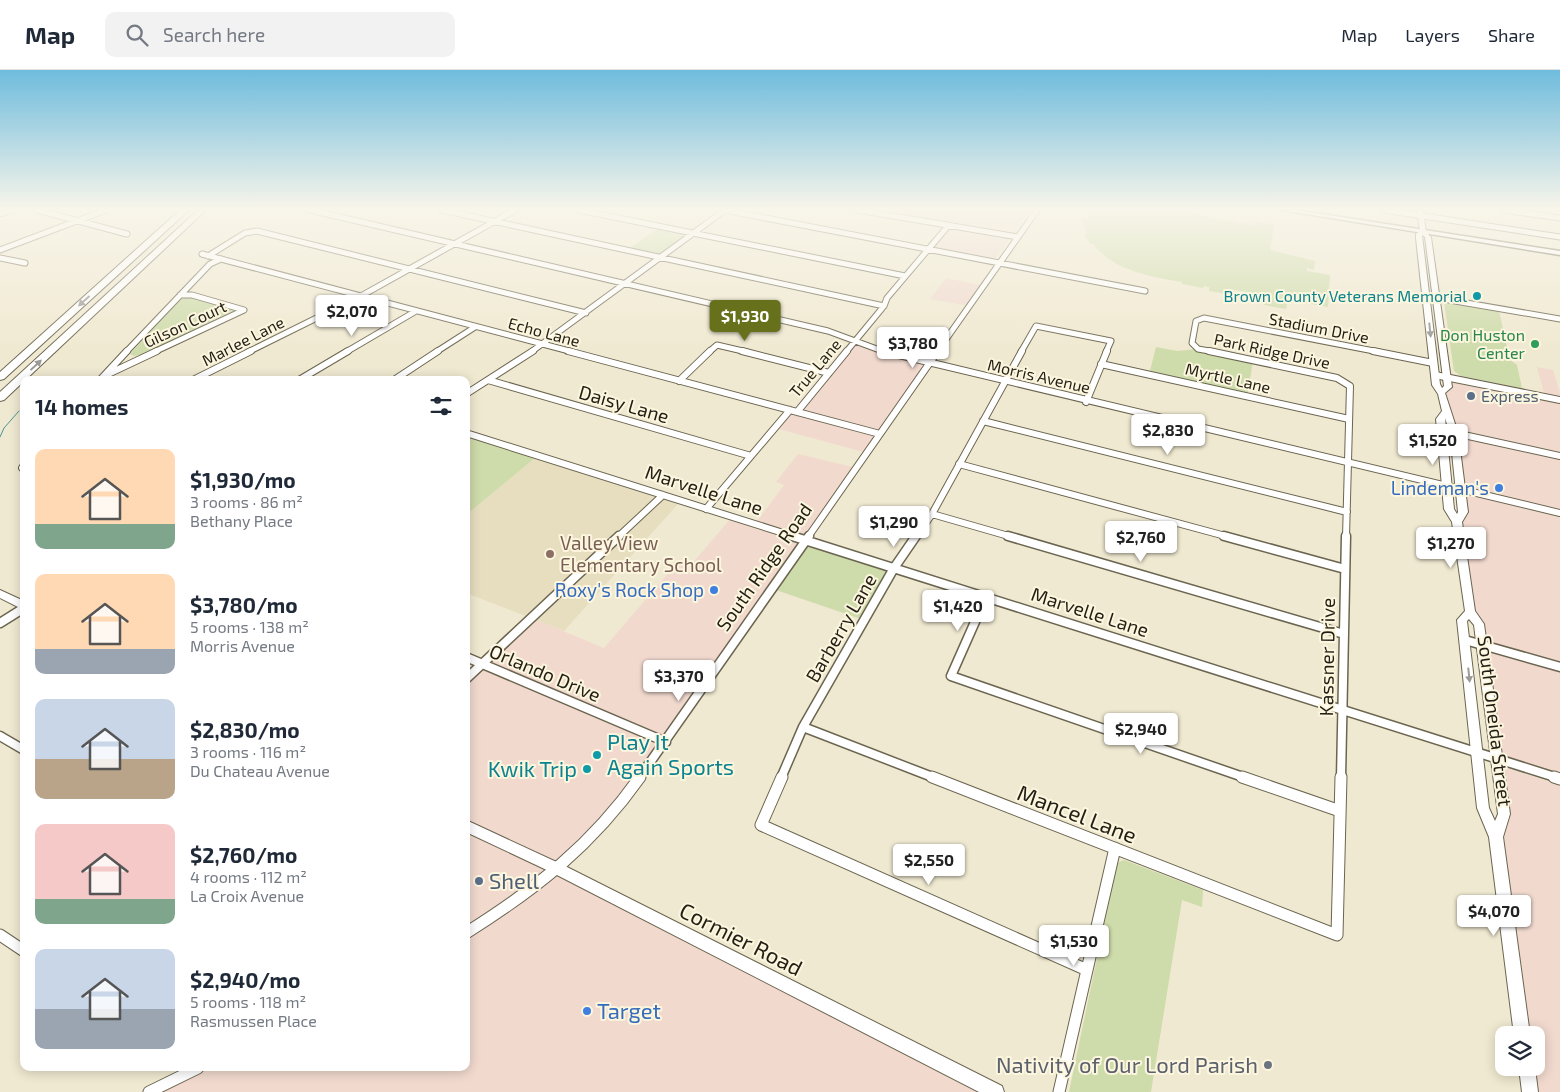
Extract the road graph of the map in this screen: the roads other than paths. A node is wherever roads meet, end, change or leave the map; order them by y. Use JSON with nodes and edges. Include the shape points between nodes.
{"nodes":[{"id":1,"x":0,"y":258,"type":"edge"},
{"id":2,"x":132,"y":258,"type":"edge"},
{"id":3,"x":151,"y":258,"type":"edge"},
{"id":4,"x":216,"y":258,"type":"edge"},
{"id":5,"x":362,"y":258,"type":"edge"},
{"id":6,"x":429,"y":258,"type":"edge"},
{"id":7,"x":513,"y":258,"type":"edge"},
{"id":8,"x":660,"y":258,"type":"joint"},
{"id":9,"x":815,"y":258,"type":"edge"},
{"id":10,"x":921,"y":258,"type":"edge"},
{"id":11,"x":973,"y":258,"type":"edge"},
{"id":12,"x":1004,"y":258,"type":"edge"},
{"id":13,"x":1422,"y":258,"type":"edge"},
{"id":14,"x":1431,"y":258,"type":"edge"},
{"id":15,"x":221,"y":259,"type":"junction"},
{"id":16,"x":25,"y":263,"type":"dead end"},
{"id":17,"x":1000,"y":263,"type":"junction"},
{"id":18,"x":409,"y":269,"type":"junction"},
{"id":19,"x":905,"y":276,"type":"junction"},
{"id":20,"x":625,"y":284,"type":"junction"},
{"id":21,"x":1145,"y":291,"type":"dead end"},
{"id":22,"x":180,"y":295,"type":"junction"},
{"id":23,"x":360,"y":296,"type":"junction"},
{"id":24,"x":1426,"y":296,"type":"junction"},
{"id":25,"x":1436,"y":298,"type":"junction"},
{"id":26,"x":884,"y":306,"type":"junction"},
{"id":27,"x":416,"y":311,"type":"junction"},
{"id":28,"x":586,"y":312,"type":"junction"},
{"id":29,"x":1560,"y":319,"type":"edge"},
{"id":30,"x":475,"y":327,"type":"junction"},
{"id":31,"x":856,"y":341,"type":"junction"},
{"id":32,"x":543,"y":345,"type":"junction"},
{"id":33,"x":1194,"y":346,"type":"joint"},
{"id":34,"x":1434,"y":363,"type":"junction"},
{"id":35,"x":1101,"y":364,"type":"junction"},
{"id":36,"x":929,"y":365,"type":"junction"},
{"id":37,"x":829,"y":373,"type":"junction"},
{"id":38,"x":1435,"y":375,"type":"junction"},
{"id":39,"x":24,"y":376,"type":"edge"},
{"id":40,"x":104,"y":376,"type":"edge"},
{"id":41,"x":106,"y":376,"type":"edge"},
{"id":42,"x":201,"y":376,"type":"edge"},
{"id":43,"x":306,"y":376,"type":"edge"},
{"id":44,"x":400,"y":376,"type":"edge"},
{"id":45,"x":0,"y":377,"type":"edge"},
{"id":46,"x":1447,"y":378,"type":"junction"},
{"id":47,"x":20,"y":379,"type":"edge"},
{"id":48,"x":488,"y":380,"type":"junction"},
{"id":49,"x":679,"y":381,"type":"junction"},
{"id":50,"x":1005,"y":382,"type":"junction"},
{"id":51,"x":1346,"y":382,"type":"joint"},
{"id":52,"x":470,"y":391,"type":"edge"},
{"id":53,"x":1443,"y":391,"type":"junction"},
{"id":54,"x":0,"y":398,"type":"edge"},
{"id":55,"x":1560,"y":400,"type":"edge"},
{"id":56,"x":1086,"y":402,"type":"junction"},
{"id":57,"x":793,"y":411,"type":"junction"},
{"id":58,"x":1446,"y":412,"type":"junction"},
{"id":59,"x":1349,"y":419,"type":"junction"},
{"id":60,"x":983,"y":421,"type":"junction"},
{"id":61,"x":1441,"y":430,"type":"junction"},
{"id":62,"x":1454,"y":433,"type":"junction"},
{"id":63,"x":470,"y":434,"type":"edge"},
{"id":64,"x":880,"y":434,"type":"junction"},
{"id":65,"x":751,"y":456,"type":"junction"},
{"id":66,"x":1560,"y":456,"type":"edge"},
{"id":67,"x":1348,"y":463,"type":"junction"},
{"id":68,"x":959,"y":464,"type":"junction"},
{"id":69,"x":1447,"y":487,"type":"junction"},
{"id":70,"x":1461,"y":490,"type":"junction"},
{"id":71,"x":663,"y":495,"type":"junction"},
{"id":72,"x":706,"y":509,"type":"junction"},
{"id":73,"x":1347,"y":512,"type":"junction"},
{"id":74,"x":1560,"y":513,"type":"edge"},
{"id":75,"x":932,"y":514,"type":"junction"},
{"id":76,"x":1457,"y":522,"type":"junction"},
{"id":77,"x":806,"y":540,"type":"junction"},
{"id":78,"x":894,"y":568,"type":"junction"},
{"id":79,"x":1345,"y":569,"type":"junction"},
{"id":80,"x":0,"y":594,"type":"edge"},
{"id":81,"x":986,"y":597,"type":"junction"},
{"id":82,"x":20,"y":605,"type":"edge"},
{"id":83,"x":20,"y":610,"type":"edge"},
{"id":84,"x":1470,"y":612,"type":"junction"},
{"id":85,"x":0,"y":623,"type":"edge"},
{"id":86,"x":1344,"y":634,"type":"junction"},
{"id":87,"x":1465,"y":640,"type":"junction"},
{"id":88,"x":1482,"y":644,"type":"junction"},
{"id":89,"x":470,"y":659,"type":"edge"},
{"id":90,"x":482,"y":664,"type":"junction"},
{"id":91,"x":1560,"y":667,"type":"edge"},
{"id":92,"x":470,"y":675,"type":"edge"},
{"id":93,"x":1342,"y":710,"type":"junction"},
{"id":94,"x":803,"y":727,"type":"junction"},
{"id":95,"x":0,"y":736,"type":"edge"},
{"id":96,"x":666,"y":742,"type":"junction"},
{"id":97,"x":20,"y":748,"type":"edge"},
{"id":98,"x":1477,"y":753,"type":"junction"},
{"id":99,"x":1497,"y":759,"type":"junction"},
{"id":100,"x":1560,"y":780,"type":"edge"},
{"id":101,"x":1340,"y":811,"type":"junction"},
{"id":102,"x":470,"y":828,"type":"edge"},
{"id":103,"x":1496,"y":836,"type":"junction"},
{"id":104,"x":1114,"y":848,"type":"junction"},
{"id":105,"x":558,"y":869,"type":"junction"},
{"id":106,"x":470,"y":930,"type":"edge"},
{"id":107,"x":0,"y":935,"type":"edge"},
{"id":108,"x":1337,"y":935,"type":"joint"},
{"id":109,"x":20,"y":948,"type":"edge"},
{"id":110,"x":1087,"y":970,"type":"junction"},
{"id":111,"x":1521,"y":1026,"type":"edge"},
{"id":112,"x":192,"y":1071,"type":"edge"},
{"id":113,"x":1527,"y":1076,"type":"edge"},
{"id":114,"x":149,"y":1092,"type":"edge"},
{"id":115,"x":996,"y":1092,"type":"edge"},
{"id":116,"x":1060,"y":1092,"type":"edge"},
{"id":117,"x":1530,"y":1092,"type":"edge"}],
"edges":[{"from":1,"to":16,"type":"street"},
{"from":2,"to":45,"type":"highway","one_way":true},
{"from":39,"to":3,"type":"highway","one_way":true},
{"from":4,"to":15,"type":"street","name":"Echo Lane"},
{"from":5,"to":18,"type":"street","name":"Echo Lane"},
{"from":6,"to":18,"type":"street","name":"Marlee Lane"},
{"from":7,"to":20,"type":"street","name":"Morris Avenue"},
{"from":8,"to":20,"type":"street"},
{"from":8,"to":26,"type":"street"},
{"from":9,"to":19,"type":"street"},
{"from":10,"to":19,"type":"street","name":"True Lane"},
{"from":11,"to":17,"type":"street"},
{"from":12,"to":17,"type":"street","name":"South Ridge Road"},
{"from":13,"to":24,"type":"street","name":"South Oneida Street"},
{"from":14,"to":25,"type":"street","name":"South Oneida Street"},
{"from":15,"to":22,"type":"street","via":[[210,264]]},
{"from":15,"to":23,"type":"street","name":"Echo Lane"},
{"from":17,"to":21,"type":"street"},
{"from":17,"to":36,"type":"street","name":"South Ridge Road"},
{"from":18,"to":23,"type":"street","name":"Marlee Lane"},
{"from":18,"to":28,"type":"street"},
{"from":19,"to":26,"type":"street","name":"True Lane"},
{"from":20,"to":28,"type":"street"},
{"from":20,"to":31,"type":"street","name":"Morris Avenue","via":[[828,331]]},
{"from":22,"to":40,"type":"street"},
{"from":22,"to":41,"type":"street","name":"Gilson Court","via":[[192,295],[244,310]]},
{"from":23,"to":27,"type":"street","name":"Echo Lane"},
{"from":23,"to":42,"type":"street","name":"Marlee Lane"},
{"from":24,"to":25,"type":"street"},
{"from":24,"to":34,"type":"street","name":"South Oneida Street","one_way":true},
{"from":25,"to":29,"type":"street"},
{"from":25,"to":46,"type":"street","name":"South Oneida Street"},
{"from":26,"to":31,"type":"street","name":"True Lane"},
{"from":27,"to":30,"type":"street","name":"Echo Lane"},
{"from":27,"to":43,"type":"street"},
{"from":28,"to":32,"type":"street"},
{"from":30,"to":32,"type":"street","name":"Echo Lane"},
{"from":30,"to":44,"type":"street"},
{"from":31,"to":36,"type":"street","name":"Morris Avenue"},
{"from":31,"to":37,"type":"street","name":"True Lane"},
{"from":32,"to":48,"type":"street"},
{"from":32,"to":49,"type":"street","name":"Echo Lane"},
{"from":33,"to":34,"type":"street","name":"Stadium Drive","via":[[1196,321],[1200,318]]},
{"from":33,"to":51,"type":"street","name":"Park Ridge Drive"},
{"from":34,"to":38,"type":"street","name":"South Oneida Street"},
{"from":35,"to":50,"type":"street","name":"Barberry Lane","via":[[1111,341],[1036,326]]},
{"from":35,"to":56,"type":"street"},
{"from":35,"to":59,"type":"street","name":"Myrtle Lane"},
{"from":36,"to":50,"type":"street","name":"Morris Avenue"},
{"from":36,"to":64,"type":"street","name":"South Ridge Road"},
{"from":37,"to":49,"type":"street","via":[[717,345]]},
{"from":37,"to":57,"type":"street","name":"True Lane"},
{"from":38,"to":46,"type":"street"},
{"from":38,"to":53,"type":"street","name":"South Oneida Street","via":[[1436,385]]},
{"from":46,"to":53,"type":"street","name":"South Oneida Street","via":[[1448,388]]},
{"from":46,"to":55,"type":"street"},
{"from":54,"to":47,"type":"highway","one_way":true},
{"from":48,"to":52,"type":"street"},
{"from":48,"to":65,"type":"street","name":"Daisy Lane"},
{"from":49,"to":57,"type":"street","name":"Echo Lane"},
{"from":50,"to":56,"type":"street","name":"Morris Avenue"},
{"from":50,"to":60,"type":"street","name":"Barberry Lane"},
{"from":51,"to":59,"type":"street","name":"Kassner Drive","via":[[1350,386]]},
{"from":53,"to":58,"type":"street","name":"South Oneida Street"},
{"from":56,"to":67,"type":"street","name":"Morris Avenue"},
{"from":57,"to":64,"type":"street","name":"Echo Lane"},
{"from":57,"to":65,"type":"street","name":"True Lane"},
{"from":58,"to":61,"type":"street","name":"South Oneida Street","via":[[1440,419]]},
{"from":58,"to":62,"type":"street","name":"South Oneida Street"},
{"from":59,"to":67,"type":"street","name":"Kassner Drive"},
{"from":60,"to":68,"type":"street","name":"Barberry Lane"},
{"from":60,"to":73,"type":"street"},
{"from":61,"to":62,"type":"street"},
{"from":61,"to":69,"type":"street","name":"South Oneida Street"},
{"from":62,"to":66,"type":"street"},
{"from":62,"to":70,"type":"street","name":"South Oneida Street"},
{"from":63,"to":71,"type":"street","name":"Marvelle Lane"},
{"from":64,"to":77,"type":"street","name":"South Ridge Road"},
{"from":65,"to":72,"type":"street","name":"True Lane"},
{"from":67,"to":69,"type":"street","name":"Morris Avenue"},
{"from":67,"to":73,"type":"street","name":"Kassner Drive"},
{"from":68,"to":75,"type":"street","name":"Barberry Lane"},
{"from":68,"to":79,"type":"street"},
{"from":69,"to":70,"type":"street","name":"Morris Avenue"},
{"from":69,"to":76,"type":"street","name":"South Oneida Street","via":[[1449,509]]},
{"from":70,"to":74,"type":"street","name":"Morris Avenue"},
{"from":70,"to":76,"type":"street","name":"South Oneida Street","via":[[1463,512]]},
{"from":71,"to":72,"type":"street","name":"Marvelle Lane"},
{"from":71,"to":90,"type":"street"},
{"from":72,"to":77,"type":"street","name":"Marvelle Lane"},
{"from":73,"to":79,"type":"street","name":"Kassner Drive"},
{"from":75,"to":78,"type":"street","name":"Barberry Lane"},
{"from":75,"to":86,"type":"street"},
{"from":76,"to":84,"type":"street","name":"South Oneida Street"},
{"from":77,"to":78,"type":"street","name":"Marvelle Lane"},
{"from":77,"to":96,"type":"street","name":"South Ridge Road"},
{"from":78,"to":81,"type":"street","name":"Marvelle Lane"},
{"from":78,"to":94,"type":"street","name":"Barberry Lane"},
{"from":79,"to":86,"type":"street","name":"Kassner Drive"},
{"from":80,"to":82,"type":"street"},
{"from":81,"to":93,"type":"street","name":"Marvelle Lane"},
{"from":81,"to":101,"type":"street","via":[[951,676]]},
{"from":83,"to":85,"type":"street"},
{"from":84,"to":87,"type":"street","name":"South Oneida Street","via":[[1462,620]]},
{"from":84,"to":88,"type":"street","name":"South Oneida Street","via":[[1479,624]]},
{"from":86,"to":93,"type":"street","name":"Kassner Drive"},
{"from":87,"to":88,"type":"street"},
{"from":87,"to":98,"type":"street","name":"South Oneida Street","one_way":true},
{"from":88,"to":91,"type":"street"},
{"from":88,"to":99,"type":"street","name":"South Oneida Street"},
{"from":89,"to":90,"type":"street","name":"Orlando Drive"},
{"from":90,"to":92,"type":"street"},
{"from":90,"to":96,"type":"street","name":"Orlando Drive"},
{"from":93,"to":98,"type":"street","name":"Marvelle Lane"},
{"from":93,"to":101,"type":"street","name":"Kassner Drive"},
{"from":94,"to":104,"type":"street","name":"Mancel Lane"},
{"from":94,"to":110,"type":"street","name":"Barberry Lane","via":[[761,825]]},
{"from":95,"to":97,"type":"street"},
{"from":96,"to":105,"type":"street","name":"South Ridge Road","via":[[594,836]]},
{"from":98,"to":99,"type":"street","name":"Marvelle Lane"},
{"from":98,"to":103,"type":"street","name":"South Oneida Street","via":[[1483,808]]},
{"from":99,"to":100,"type":"street","name":"Marvelle Lane"},
{"from":99,"to":103,"type":"street","name":"South Oneida Street","via":[[1504,814]]},
{"from":101,"to":108,"type":"street","name":"Kassner Drive"},
{"from":102,"to":105,"type":"street","name":"Cormier Road"},
{"from":103,"to":111,"type":"street","name":"South Oneida Street"},
{"from":104,"to":108,"type":"street","name":"Mancel Lane"},
{"from":104,"to":110,"type":"street"},
{"from":105,"to":106,"type":"street","name":"South Ridge Road","via":[[521,898]]},
{"from":105,"to":115,"type":"street","name":"Cormier Road"},
{"from":107,"to":109,"type":"street"},
{"from":110,"to":116,"type":"street"},
{"from":112,"to":114,"type":"street"},
{"from":113,"to":117,"type":"street"}]}
